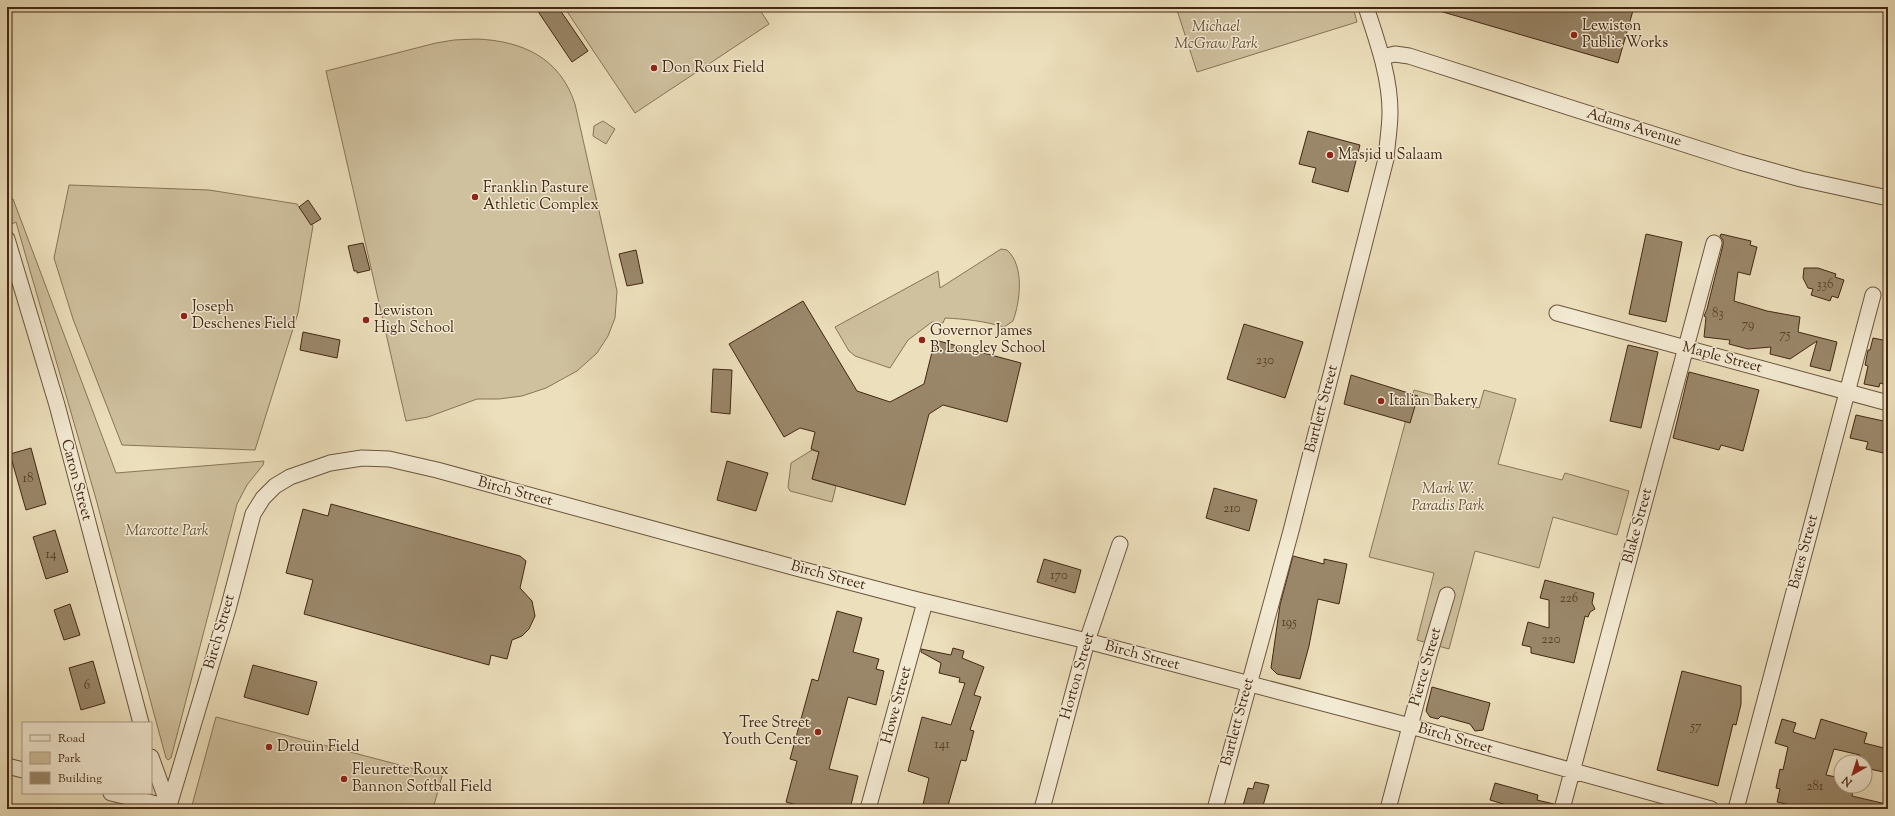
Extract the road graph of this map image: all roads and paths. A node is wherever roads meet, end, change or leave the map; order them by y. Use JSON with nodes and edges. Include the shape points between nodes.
{"nodes":[{"id":1,"x":1366,"y":7,"type":"edge"},
{"id":2,"x":1382,"y":57,"type":"junction"},
{"id":3,"x":1888,"y":198,"type":"edge"},
{"id":4,"x":7,"y":239,"type":"edge"},
{"id":5,"x":1714,"y":243,"type":"dead end"},
{"id":6,"x":1873,"y":295,"type":"dead end"},
{"id":7,"x":1557,"y":313,"type":"dead end"},
{"id":8,"x":1685,"y":348,"type":"junction"},
{"id":9,"x":1847,"y":392,"type":"junction"},
{"id":10,"x":1888,"y":403,"type":"edge"},
{"id":11,"x":1120,"y":544,"type":"dead end"},
{"id":12,"x":1447,"y":595,"type":"dead end"},
{"id":13,"x":925,"y":602,"type":"junction"},
{"id":14,"x":1088,"y":641,"type":"junction"},
{"id":15,"x":1248,"y":684,"type":"junction"},
{"id":16,"x":141,"y":722,"type":"edge"},
{"id":17,"x":1410,"y":726,"type":"junction"},
{"id":18,"x":152,"y":760,"type":"edge"},
{"id":19,"x":7,"y":766,"type":"edge"},
{"id":20,"x":22,"y":770,"type":"edge"},
{"id":21,"x":1572,"y":772,"type":"junction"},
{"id":22,"x":115,"y":794,"type":"edge"},
{"id":23,"x":168,"y":808,"type":"edge"},
{"id":24,"x":868,"y":809,"type":"edge"},
{"id":25,"x":1042,"y":809,"type":"edge"},
{"id":26,"x":1215,"y":809,"type":"edge"},
{"id":27,"x":1388,"y":809,"type":"edge"},
{"id":28,"x":1562,"y":809,"type":"edge"},
{"id":29,"x":1711,"y":809,"type":"edge"},
{"id":30,"x":1736,"y":809,"type":"edge"}],
"edges":[{"from":1,"to":2,"type":"street","name":"Bartlett Street"},
{"from":2,"to":3,"type":"street","name":"Adams Avenue","via":[[1395,54],[1409,56],[1740,162],[1801,179]]},
{"from":2,"to":15,"type":"street","name":"Bartlett Street","via":[[1390,112],[1386,159],[1291,531]]},
{"from":4,"to":16,"type":"street","name":"Caron Street","via":[[57,405]]},
{"from":5,"to":8,"type":"street","name":"Blake Street"},
{"from":6,"to":9,"type":"street","name":"Bates Street"},
{"from":7,"to":8,"type":"street","name":"Maple Street"},
{"from":8,"to":9,"type":"street","name":"Maple Street"},
{"from":8,"to":21,"type":"street","name":"Blake Street"},
{"from":9,"to":10,"type":"street","name":"Maple Street"},
{"from":9,"to":30,"type":"street","name":"Bates Street"},
{"from":11,"to":14,"type":"street","name":"Horton Street"},
{"from":12,"to":17,"type":"street","name":"Pierce Street"},
{"from":13,"to":14,"type":"street","name":"Birch Street"},
{"from":13,"to":23,"type":"street","name":"Birch Street","via":[[389,459],[362,458],[330,463],[290,477],[275,486],[263,498],[253,514],[228,609]]},
{"from":13,"to":24,"type":"street","name":"Howe Street"},
{"from":14,"to":15,"type":"street","name":"Birch Street"},
{"from":14,"to":25,"type":"street","name":"Horton Street"},
{"from":15,"to":17,"type":"street","name":"Birch Street"},
{"from":15,"to":26,"type":"street","name":"Bartlett Street"},
{"from":17,"to":21,"type":"street","name":"Birch Street"},
{"from":17,"to":27,"type":"street","name":"Pierce Street"},
{"from":18,"to":23,"type":"street"},
{"from":19,"to":20,"type":"street"},
{"from":21,"to":28,"type":"street","name":"Blake Street"},
{"from":21,"to":29,"type":"street","name":"Birch Street"},
{"from":22,"to":23,"type":"street"}]}
